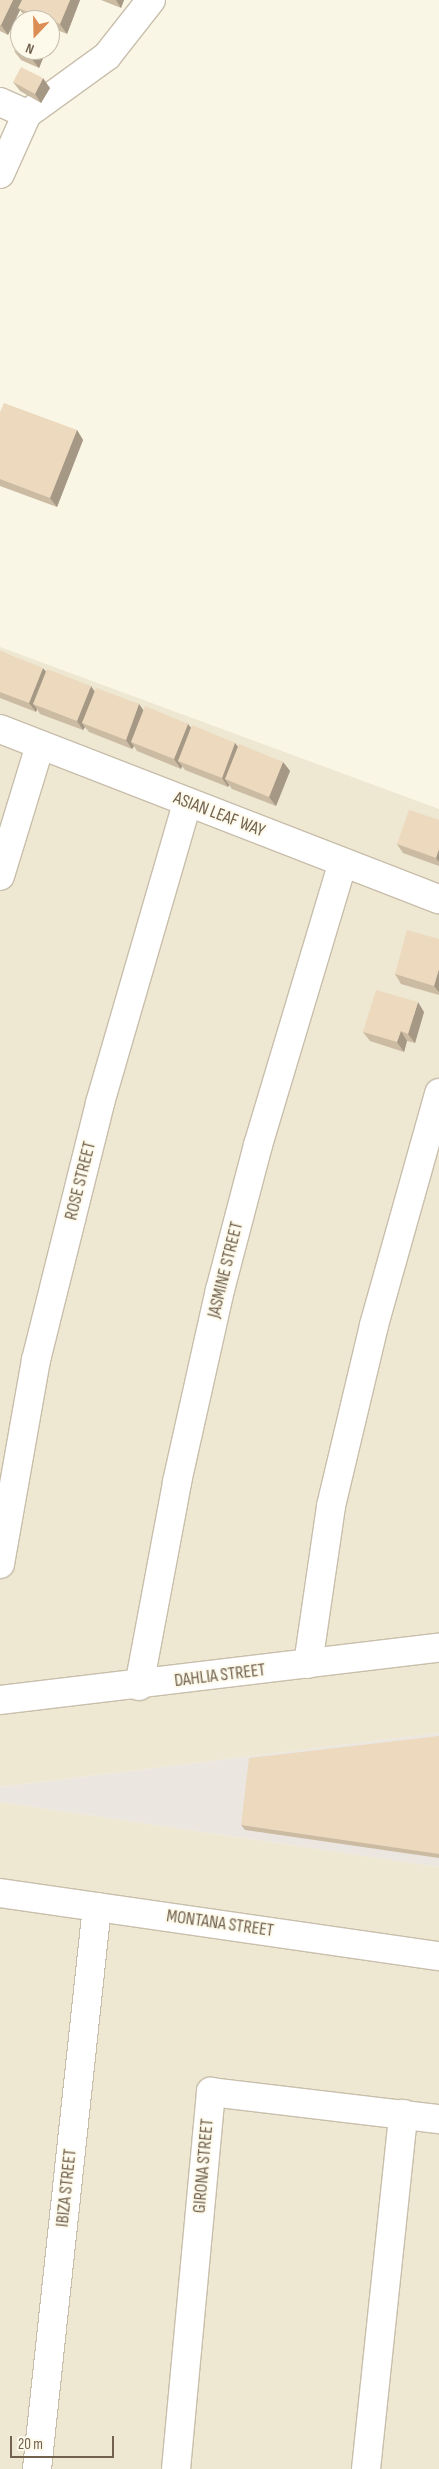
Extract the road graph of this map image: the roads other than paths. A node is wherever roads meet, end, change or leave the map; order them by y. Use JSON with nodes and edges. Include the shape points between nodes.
{"nodes":[{"id":1,"x":151,"y":0,"type":"edge"},
{"id":2,"x":0,"y":102,"type":"edge"},
{"id":3,"x":27,"y":114,"type":"junction"},
{"id":4,"x":0,"y":174,"type":"edge"},
{"id":5,"x":0,"y":729,"type":"edge"},
{"id":6,"x":40,"y":745,"type":"junction"},
{"id":7,"x":187,"y":804,"type":"junction"},
{"id":8,"x":343,"y":862,"type":"junction"},
{"id":9,"x":0,"y":876,"type":"edge"},
{"id":10,"x":439,"y":899,"type":"edge"},
{"id":11,"x":439,"y":1093,"type":"edge"},
{"id":12,"x":0,"y":1564,"type":"edge"},
{"id":13,"x":439,"y":1648,"type":"edge"},
{"id":14,"x":308,"y":1664,"type":"junction"},
{"id":15,"x":139,"y":1686,"type":"junction"},
{"id":16,"x":0,"y":1700,"type":"edge"},
{"id":17,"x":0,"y":1893,"type":"edge"},
{"id":18,"x":97,"y":1906,"type":"junction"},
{"id":19,"x":439,"y":1956,"type":"edge"},
{"id":20,"x":403,"y":2114,"type":"junction"},
{"id":21,"x":439,"y":2119,"type":"edge"},
{"id":22,"x":37,"y":2469,"type":"edge"},
{"id":23,"x":176,"y":2469,"type":"edge"},
{"id":24,"x":366,"y":2469,"type":"edge"}],
"edges":[{"from":1,"to":3,"type":"street","via":[[107,56]]},
{"from":2,"to":3,"type":"street"},
{"from":3,"to":4,"type":"street"},
{"from":5,"to":6,"type":"street","name":"ASIAN LEAF WAY"},
{"from":6,"to":7,"type":"street","name":"ASIAN LEAF WAY"},
{"from":6,"to":9,"type":"street"},
{"from":7,"to":8,"type":"street","name":"ASIAN LEAF WAY"},
{"from":7,"to":12,"type":"street","name":"ROSE STREET","via":[[100,1103],[36,1360]]},
{"from":8,"to":10,"type":"street","name":"ASIAN LEAF WAY"},
{"from":8,"to":15,"type":"street","name":"JASMINE STREET","via":[[258,1146],[220,1290],[177,1482]]},
{"from":11,"to":14,"type":"street","via":[[374,1325],[331,1506]]},
{"from":13,"to":14,"type":"street","name":"DAHLIA STREET"},
{"from":14,"to":15,"type":"street","name":"DAHLIA STREET"},
{"from":15,"to":16,"type":"street","name":"DAHLIA STREET"},
{"from":17,"to":18,"type":"street","name":"MONTANA STREET"},
{"from":18,"to":19,"type":"street","name":"MONTANA STREET"},
{"from":18,"to":22,"type":"street","name":"IBIZA STREET"},
{"from":20,"to":21,"type":"street","name":"GIRONA STREET"},
{"from":20,"to":23,"type":"street","name":"GIRONA STREET","via":[[211,2092]]},
{"from":20,"to":24,"type":"street"}]}
